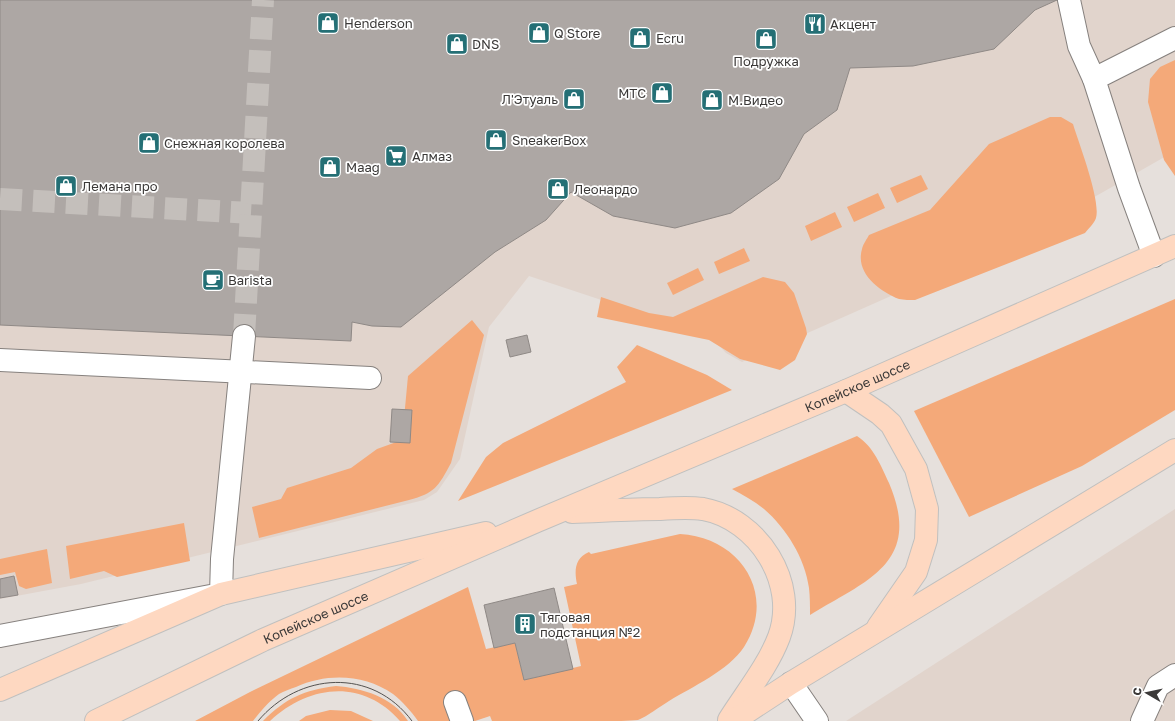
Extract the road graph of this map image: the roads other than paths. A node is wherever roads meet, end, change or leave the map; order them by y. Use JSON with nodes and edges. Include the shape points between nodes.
{"nodes":[{"id":1,"x":1069,"y":0,"type":"edge"},
{"id":2,"x":1175,"y":38,"type":"edge"},
{"id":3,"x":1094,"y":79,"type":"junction"},
{"id":4,"x":1175,"y":246,"type":"edge"},
{"id":5,"x":1154,"y":256,"type":"junction"},
{"id":6,"x":244,"y":336,"type":"tunnel mouth"},
{"id":7,"x":0,"y":360,"type":"edge"},
{"id":8,"x":240,"y":372,"type":"junction"},
{"id":9,"x":370,"y":378,"type":"dead end"},
{"id":10,"x":846,"y":391,"type":"junction"},
{"id":11,"x":1175,"y":450,"type":"edge"},
{"id":12,"x":558,"y":513,"type":"junction"},
{"id":13,"x":538,"y":521,"type":"junction"},
{"id":14,"x":221,"y":594,"type":"junction"},
{"id":15,"x":874,"y":633,"type":"junction"},
{"id":16,"x":0,"y":636,"type":"edge"},
{"id":17,"x":1175,"y":675,"type":"edge"},
{"id":18,"x":791,"y":683,"type":"junction"},
{"id":19,"x":0,"y":690,"type":"edge"},
{"id":20,"x":96,"y":721,"type":"edge"},
{"id":21,"x":728,"y":721,"type":"edge"},
{"id":22,"x":733,"y":721,"type":"edge"},
{"id":23,"x":817,"y":721,"type":"edge"},
{"id":24,"x":1142,"y":721,"type":"edge"}],
"edges":[{"from":1,"to":3,"type":"street","via":[[1078,46]]},
{"from":2,"to":3,"type":"street"},
{"from":3,"to":5,"type":"street"},
{"from":4,"to":5,"type":"main road","name":"Копейское шоссе"},
{"from":5,"to":10,"type":"main road","name":"Копейское шоссе"},
{"from":6,"to":8,"type":"street"},
{"from":7,"to":8,"type":"street"},
{"from":8,"to":9,"type":"street"},
{"from":8,"to":14,"type":"street","via":[[222,558]]},
{"from":10,"to":12,"type":"main road","name":"Копейское шоссе"},
{"from":10,"to":15,"type":"main road","via":[[891,424],[916,469],[927,509],[926,540],[916,572]]},
{"from":11,"to":15,"type":"main road"},
{"from":12,"to":13,"type":"main road","name":"Копейское шоссе"},
{"from":12,"to":21,"type":"main road","via":[[691,508],[722,515],[740,525],[762,544],[769,554],[781,584],[783,618],[776,643]]},
{"from":13,"to":14,"type":"main road","name":"Копейское шоссе"},
{"from":13,"to":20,"type":"main road","name":"Копейское шоссе","via":[[263,640]]},
{"from":14,"to":16,"type":"street","name":"Копейское шоссе"},
{"from":14,"to":19,"type":"main road","name":"Копейское шоссе"},
{"from":15,"to":18,"type":"main road"},
{"from":17,"to":24,"type":"street","via":[[1158,686]]},
{"from":18,"to":22,"type":"main road"},
{"from":18,"to":23,"type":"street"}]}
